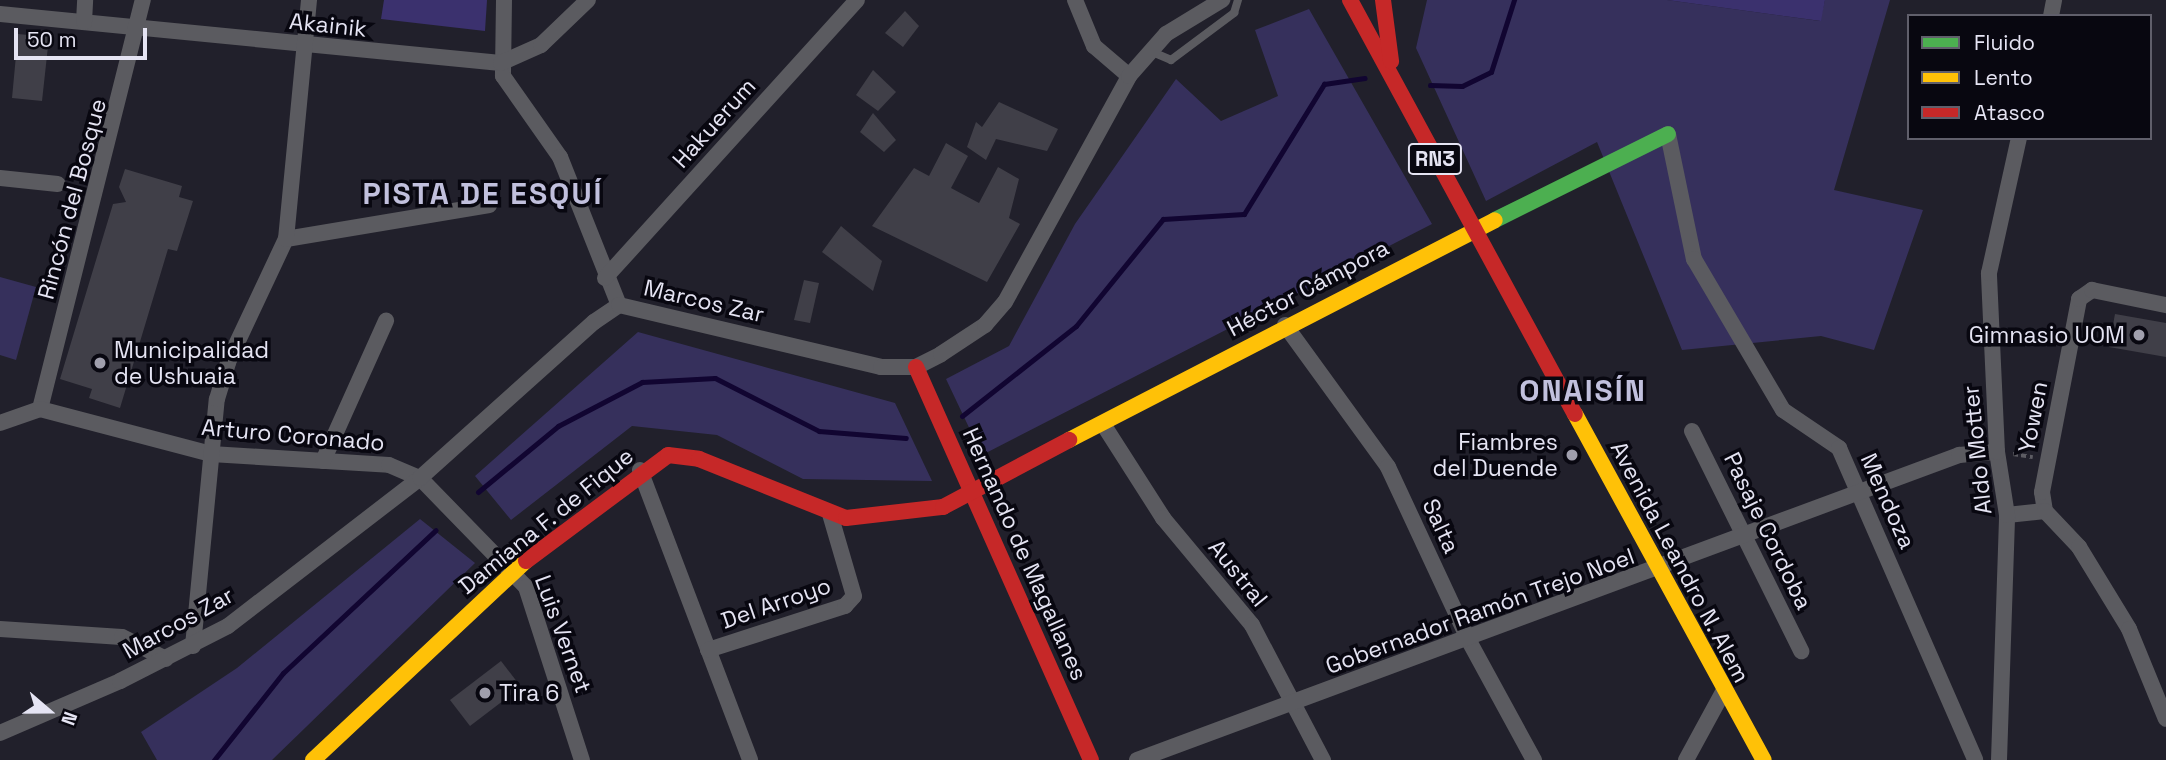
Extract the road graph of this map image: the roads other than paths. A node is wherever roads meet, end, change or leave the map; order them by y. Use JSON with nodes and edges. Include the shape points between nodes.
{"nodes":[{"id":1,"x":85,"y":0,"type":"edge"},
{"id":2,"x":143,"y":0,"type":"edge"},
{"id":3,"x":309,"y":0,"type":"edge"},
{"id":4,"x":504,"y":0,"type":"edge"},
{"id":5,"x":588,"y":0,"type":"edge"},
{"id":6,"x":857,"y":0,"type":"edge"},
{"id":7,"x":1075,"y":0,"type":"edge"},
{"id":8,"x":1222,"y":0,"type":"edge"},
{"id":9,"x":1238,"y":0,"type":"edge"},
{"id":10,"x":1351,"y":0,"type":"edge"},
{"id":11,"x":1375,"y":0,"type":"edge"},
{"id":12,"x":1383,"y":0,"type":"edge"},
{"id":13,"x":0,"y":14,"type":"edge"},
{"id":14,"x":84,"y":22,"type":"junction"},
{"id":15,"x":140,"y":28,"type":"junction"},
{"id":16,"x":305,"y":46,"type":"junction"},
{"id":17,"x":1150,"y":51,"type":"junction"},
{"id":18,"x":501,"y":63,"type":"junction"},
{"id":19,"x":1129,"y":76,"type":"junction"},
{"id":20,"x":1398,"y":89,"type":"junction"},
{"id":21,"x":1668,"y":134,"type":"joint"},
{"id":22,"x":2019,"y":140,"type":"edge"},
{"id":23,"x":0,"y":178,"type":"edge"},
{"id":24,"x":58,"y":184,"type":"dead end"},
{"id":25,"x":489,"y":205,"type":"dead end"},
{"id":26,"x":1472,"y":229,"type":"junction"},
{"id":27,"x":286,"y":239,"type":"junction"},
{"id":28,"x":605,"y":278,"type":"junction"},
{"id":29,"x":2166,"y":305,"type":"edge"},
{"id":30,"x":619,"y":306,"type":"junction"},
{"id":31,"x":386,"y":321,"type":"dead end"},
{"id":32,"x":1285,"y":325,"type":"junction"},
{"id":33,"x":916,"y":367,"type":"junction"},
{"id":34,"x":40,"y":409,"type":"junction"},
{"id":35,"x":0,"y":423,"type":"edge"},
{"id":36,"x":1103,"y":424,"type":"junction"},
{"id":37,"x":1692,"y":431,"type":"dead end"},
{"id":38,"x":1997,"y":452,"type":"junction"},
{"id":39,"x":211,"y":454,"type":"junction"},
{"id":40,"x":323,"y":461,"type":"junction"},
{"id":41,"x":640,"y":470,"type":"junction"},
{"id":42,"x":420,"y":478,"type":"junction"},
{"id":43,"x":973,"y":492,"type":"junction"},
{"id":44,"x":1862,"y":495,"type":"junction"},
{"id":45,"x":2045,"y":511,"type":"junction"},
{"id":46,"x":830,"y":514,"type":"junction"},
{"id":47,"x":2007,"y":515,"type":"junction"},
{"id":48,"x":1748,"y":536,"type":"junction"},
{"id":49,"x":1658,"y":569,"type":"junction"},
{"id":50,"x":515,"y":570,"type":"junction"},
{"id":51,"x":0,"y":629,"type":"edge"},
{"id":52,"x":1469,"y":641,"type":"junction"},
{"id":53,"x":193,"y":646,"type":"junction"},
{"id":54,"x":708,"y":650,"type":"junction"},
{"id":55,"x":1801,"y":651,"type":"dead end"},
{"id":56,"x":166,"y":659,"type":"junction"},
{"id":57,"x":1723,"y":692,"type":"junction"},
{"id":58,"x":1296,"y":704,"type":"junction"},
{"id":59,"x":2166,"y":719,"type":"edge"},
{"id":60,"x":0,"y":733,"type":"edge"},
{"id":61,"x":313,"y":760,"type":"edge"},
{"id":62,"x":582,"y":760,"type":"edge"},
{"id":63,"x":750,"y":760,"type":"edge"},
{"id":64,"x":1091,"y":760,"type":"edge"},
{"id":65,"x":1137,"y":760,"type":"edge"},
{"id":66,"x":1323,"y":760,"type":"edge"},
{"id":67,"x":1534,"y":760,"type":"edge"},
{"id":68,"x":1686,"y":760,"type":"edge"},
{"id":69,"x":1764,"y":760,"type":"edge"},
{"id":70,"x":1975,"y":760,"type":"edge"},
{"id":71,"x":1999,"y":760,"type":"edge"}],
"edges":[{"from":1,"to":14,"type":"street"},
{"from":2,"to":15,"type":"street","name":"Rincón del Bosque"},
{"from":3,"to":16,"type":"street"},
{"from":4,"to":18,"type":"street"},
{"from":5,"to":18,"type":"street","name":"Akainik","via":[[541,45]]},
{"from":6,"to":28,"type":"street","name":"Hakuerum"},
{"from":7,"to":19,"type":"street","via":[[1094,46]]},
{"from":8,"to":17,"type":"street","via":[[1187,19]]},
{"from":9,"to":17,"type":"lane","via":[[1234,13],[1171,60]]},
{"from":10,"to":11,"type":"main road","name":"Avenida Leandro N. Alem","number":"RN3"},
{"from":10,"to":20,"type":"main road","name":"Avenida Leandro N. Alem","number":"RN3"},
{"from":12,"to":20,"type":"main road","name":"Avenida Leandro N. Alem","number":"RN3"},
{"from":13,"to":14,"type":"street","name":"Akainik"},
{"from":14,"to":15,"type":"street","name":"Akainik"},
{"from":15,"to":16,"type":"street","name":"Akainik"},
{"from":15,"to":34,"type":"street","name":"Rincón del Bosque"},
{"from":16,"to":18,"type":"street","name":"Akainik"},
{"from":16,"to":27,"type":"street"},
{"from":17,"to":19,"type":"street"},
{"from":18,"to":28,"type":"street","via":[[510,91],[560,157]]},
{"from":19,"to":33,"type":"street","via":[[1005,302],[985,325]]},
{"from":20,"to":26,"type":"main road","name":"Avenida Leandro N. Alem","number":"RN3"},
{"from":21,"to":26,"type":"main road","name":"Héctor Cámpora"},
{"from":21,"to":44,"type":"street","name":"Mendoza","via":[[1695,260],[1783,410],[1839,448]]},
{"from":22,"to":38,"type":"street","name":"Aldo Motter","via":[[1989,274]]},
{"from":23,"to":24,"type":"street"},
{"from":25,"to":27,"type":"street"},
{"from":26,"to":32,"type":"main road","name":"Héctor Cámpora"},
{"from":26,"to":49,"type":"main road","name":"Avenida Leandro N. Alem","number":"RN3"},
{"from":27,"to":39,"type":"street","via":[[221,383]]},
{"from":28,"to":30,"type":"street"},
{"from":29,"to":45,"type":"street","name":"Yowen","via":[[2091,290],[2084,293],[2042,492]]},
{"from":30,"to":33,"type":"street","name":"Marcos Zar","via":[[881,367]]},
{"from":30,"to":42,"type":"street","name":"Marcos Zar","via":[[594,321]]},
{"from":31,"to":40,"type":"street"},
{"from":32,"to":36,"type":"main road","name":"Héctor Cámpora"},
{"from":32,"to":52,"type":"street","name":"Salta","via":[[1371,438]]},
{"from":33,"to":43,"type":"main road","name":"Hernando de Magallanes"},
{"from":34,"to":35,"type":"street"},
{"from":34,"to":39,"type":"street","name":"Arturo Coronado"},
{"from":36,"to":43,"type":"main road","name":"Héctor Cámpora"},
{"from":36,"to":58,"type":"street","name":"Austral","via":[[1163,518],[1252,625]]},
{"from":37,"to":48,"type":"street","name":"Pasaje Cordoba"},
{"from":38,"to":44,"type":"street","name":"Gobernador Ramón Trejo Noel","via":[[1959,455]]},
{"from":38,"to":47,"type":"street","name":"Aldo Motter"},
{"from":39,"to":40,"type":"street","name":"Arturo Coronado"},
{"from":39,"to":53,"type":"street"},
{"from":40,"to":42,"type":"street","name":"Arturo Coronado","via":[[389,465]]},
{"from":41,"to":46,"type":"main road","name":"Damiana F. de Fique","via":[[668,455],[699,458]]},
{"from":41,"to":50,"type":"main road","name":"Damiana F. de Fique"},
{"from":41,"to":54,"type":"street"},
{"from":42,"to":50,"type":"street","name":"Luis Vernet"},
{"from":42,"to":53,"type":"street","name":"Marcos Zar","via":[[228,626]]},
{"from":43,"to":46,"type":"main road","name":"Damiana F. de Fique","via":[[929,509],[846,518]]},
{"from":43,"to":64,"type":"main road","name":"Hernando de Magallanes"},
{"from":44,"to":48,"type":"street","name":"Gobernador Ramón Trejo Noel"},
{"from":44,"to":70,"type":"street","name":"Mendoza"},
{"from":45,"to":47,"type":"street"},
{"from":45,"to":59,"type":"street","via":[[2109,592]]},
{"from":46,"to":54,"type":"street","name":"Del Arroyo","via":[[854,596],[845,606]]},
{"from":47,"to":71,"type":"street","name":"Aldo Motter"},
{"from":48,"to":49,"type":"street","name":"Gobernador Ramón Trejo Noel"},
{"from":48,"to":55,"type":"street","name":"Pasaje Cordoba"},
{"from":49,"to":52,"type":"street","name":"Gobernador Ramón Trejo Noel"},
{"from":49,"to":57,"type":"main road","name":"Avenida Leandro N. Alem","number":"RN3"},
{"from":50,"to":61,"type":"main road","name":"Damiana F. de Fique"},
{"from":50,"to":62,"type":"street","name":"Luis Vernet","via":[[534,607]]},
{"from":51,"to":56,"type":"street","via":[[122,637]]},
{"from":52,"to":58,"type":"street","name":"Gobernador Ramón Trejo Noel"},
{"from":52,"to":67,"type":"street","name":"Salta"},
{"from":53,"to":56,"type":"street","name":"Marcos Zar"},
{"from":54,"to":63,"type":"street"},
{"from":56,"to":60,"type":"street","name":"Marcos Zar"},
{"from":57,"to":68,"type":"street"},
{"from":57,"to":69,"type":"main road","name":"Avenida Leandro N. Alem","number":"RN3"},
{"from":58,"to":65,"type":"street","name":"Gobernador Ramón Trejo Noel"},
{"from":58,"to":66,"type":"street","name":"Austral"}]}
